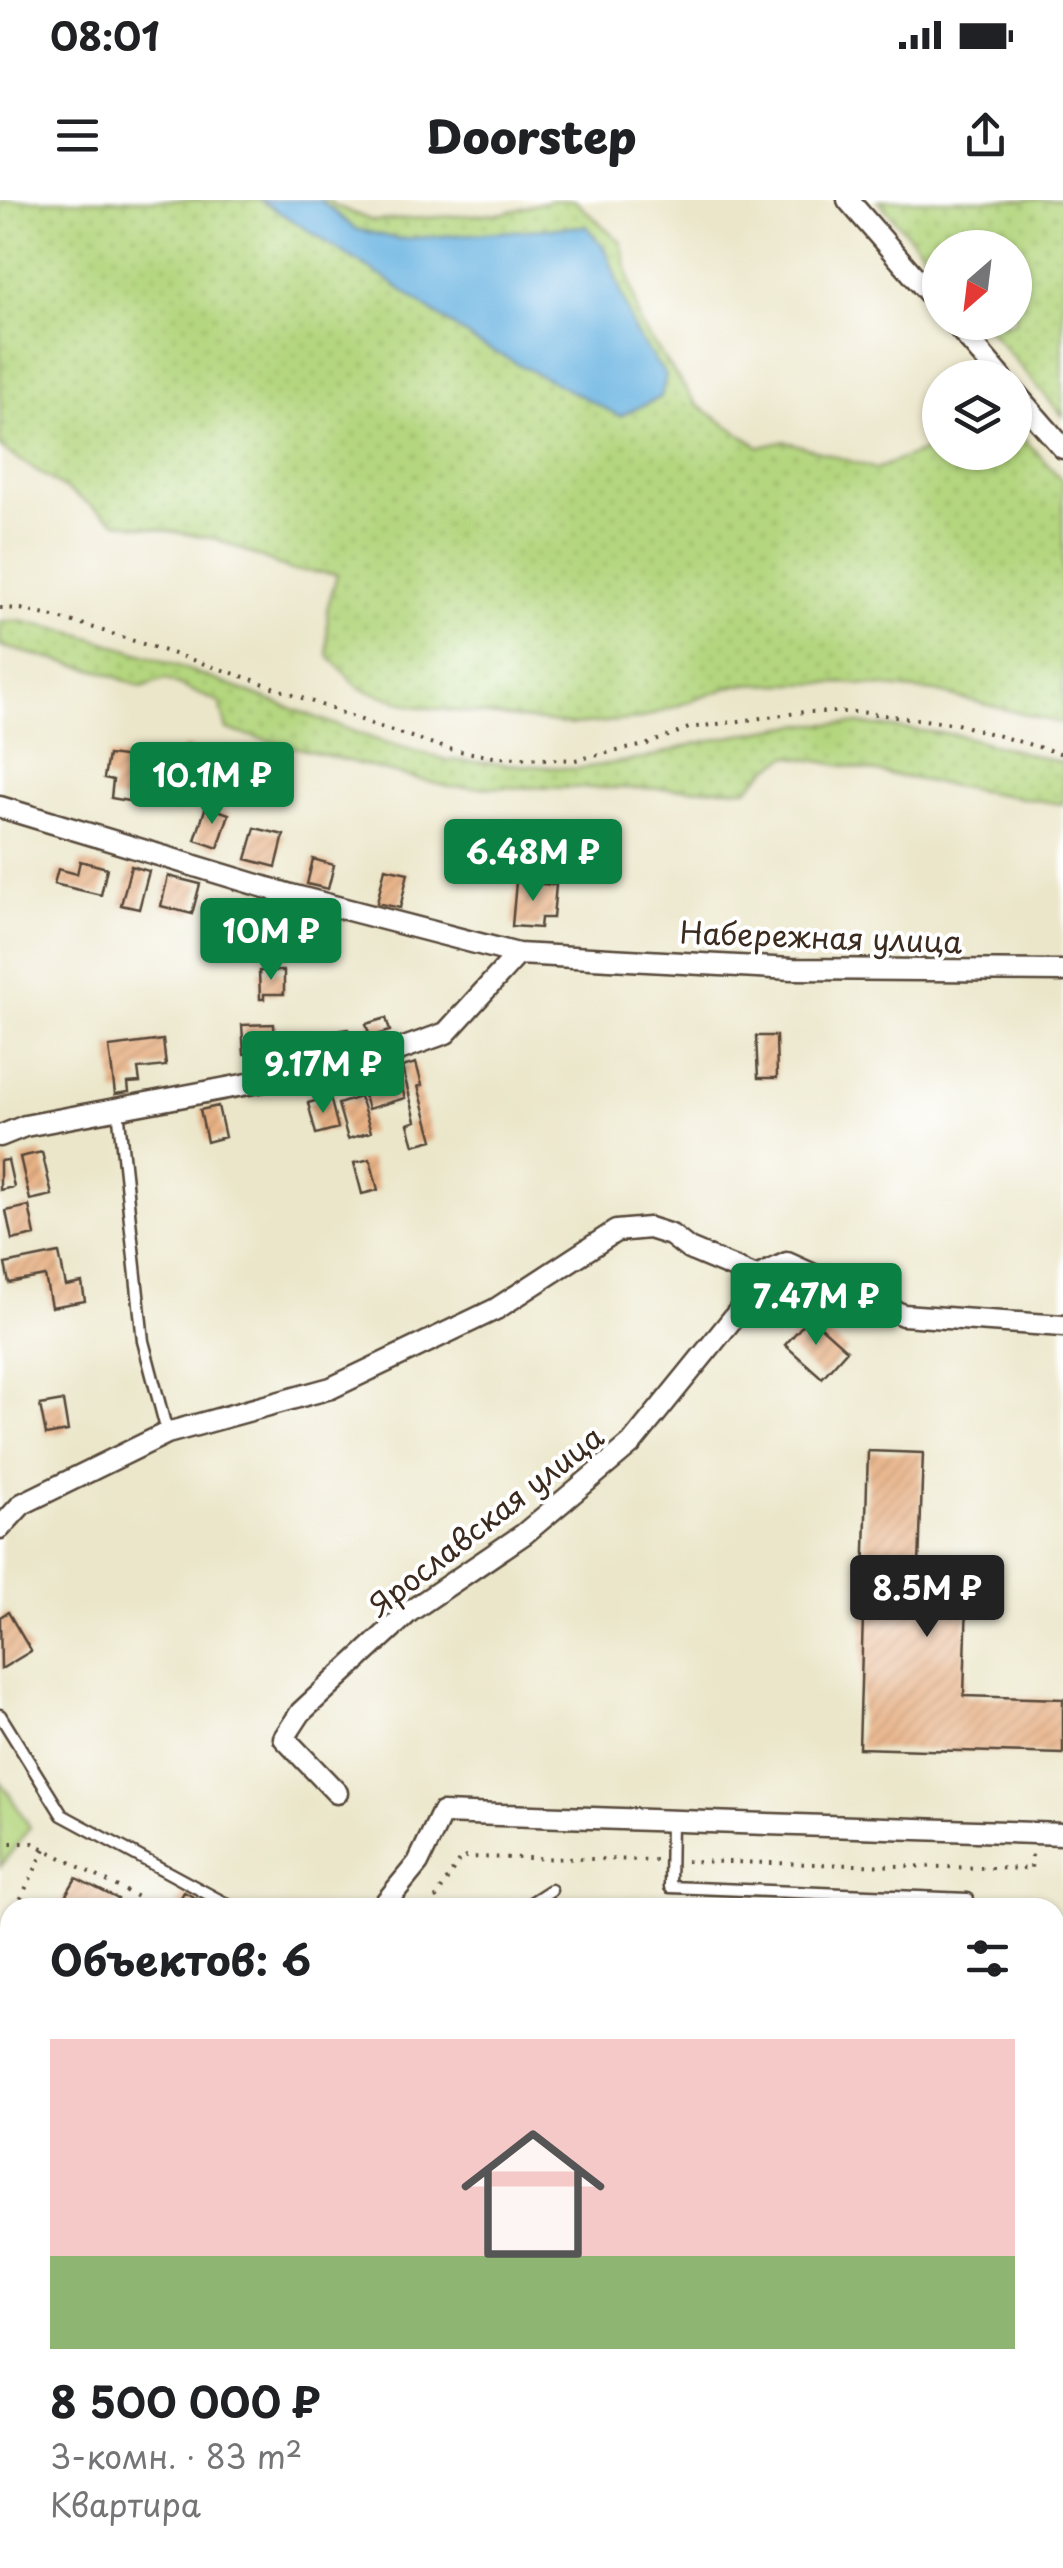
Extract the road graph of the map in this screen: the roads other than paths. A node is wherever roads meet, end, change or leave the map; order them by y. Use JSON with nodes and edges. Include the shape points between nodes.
{"nodes":[{"id":1,"x":848,"y":200,"type":"edge"},
{"id":2,"x":922,"y":285,"type":"edge"},
{"id":3,"x":969,"y":340,"type":"edge"},
{"id":4,"x":987,"y":360,"type":"edge"},
{"id":5,"x":1032,"y":412,"type":"edge"},
{"id":6,"x":1063,"y":448,"type":"edge"},
{"id":7,"x":0,"y":807,"type":"edge"},
{"id":8,"x":518,"y":954,"type":"junction"},
{"id":9,"x":1063,"y":971,"type":"edge"},
{"id":10,"x":118,"y":1109,"type":"junction"},
{"id":11,"x":0,"y":1136,"type":"edge"},
{"id":12,"x":756,"y":1277,"type":"junction"},
{"id":13,"x":1063,"y":1326,"type":"edge"},
{"id":14,"x":167,"y":1433,"type":"junction"},
{"id":15,"x":0,"y":1528,"type":"edge"},
{"id":16,"x":0,"y":1715,"type":"edge"},
{"id":17,"x":336,"y":1793,"type":"dead end"},
{"id":18,"x":671,"y":1821,"type":"junction"},
{"id":19,"x":1063,"y":1834,"type":"edge"},
{"id":20,"x":551,"y":1890,"type":"dead end"},
{"id":21,"x":216,"y":1898,"type":"edge"},
{"id":22,"x":389,"y":1898,"type":"edge"},
{"id":23,"x":539,"y":1898,"type":"edge"},
{"id":24,"x":943,"y":1898,"type":"edge"}],
"edges":[{"from":1,"to":2,"type":"street"},
{"from":3,"to":4,"type":"street"},
{"from":5,"to":6,"type":"street"},
{"from":7,"to":8,"type":"street","name":"Набережная улица"},
{"from":8,"to":9,"type":"street","name":"Набережная улица","via":[[792,969]]},
{"from":8,"to":10,"type":"street","via":[[446,1033],[365,1062]]},
{"from":10,"to":11,"type":"street"},
{"from":10,"to":14,"type":"lane","via":[[142,1340]]},
{"from":12,"to":13,"type":"street","via":[[787,1263],[903,1314]]},
{"from":12,"to":14,"type":"street","via":[[671,1235],[649,1228],[616,1231],[496,1310],[331,1388]]},
{"from":12,"to":17,"type":"street","name":"Ярославская улица","via":[[751,1296],[632,1444],[524,1534],[410,1612],[301,1712],[284,1738]]},
{"from":14,"to":15,"type":"street","via":[[22,1504]]},
{"from":16,"to":21,"type":"lane","via":[[62,1815]]},
{"from":18,"to":19,"type":"street"},
{"from":18,"to":22,"type":"street","via":[[442,1813],[418,1863]]},
{"from":18,"to":24,"type":"lane","via":[[670,1887]]},
{"from":20,"to":23,"type":"lane"}]}
